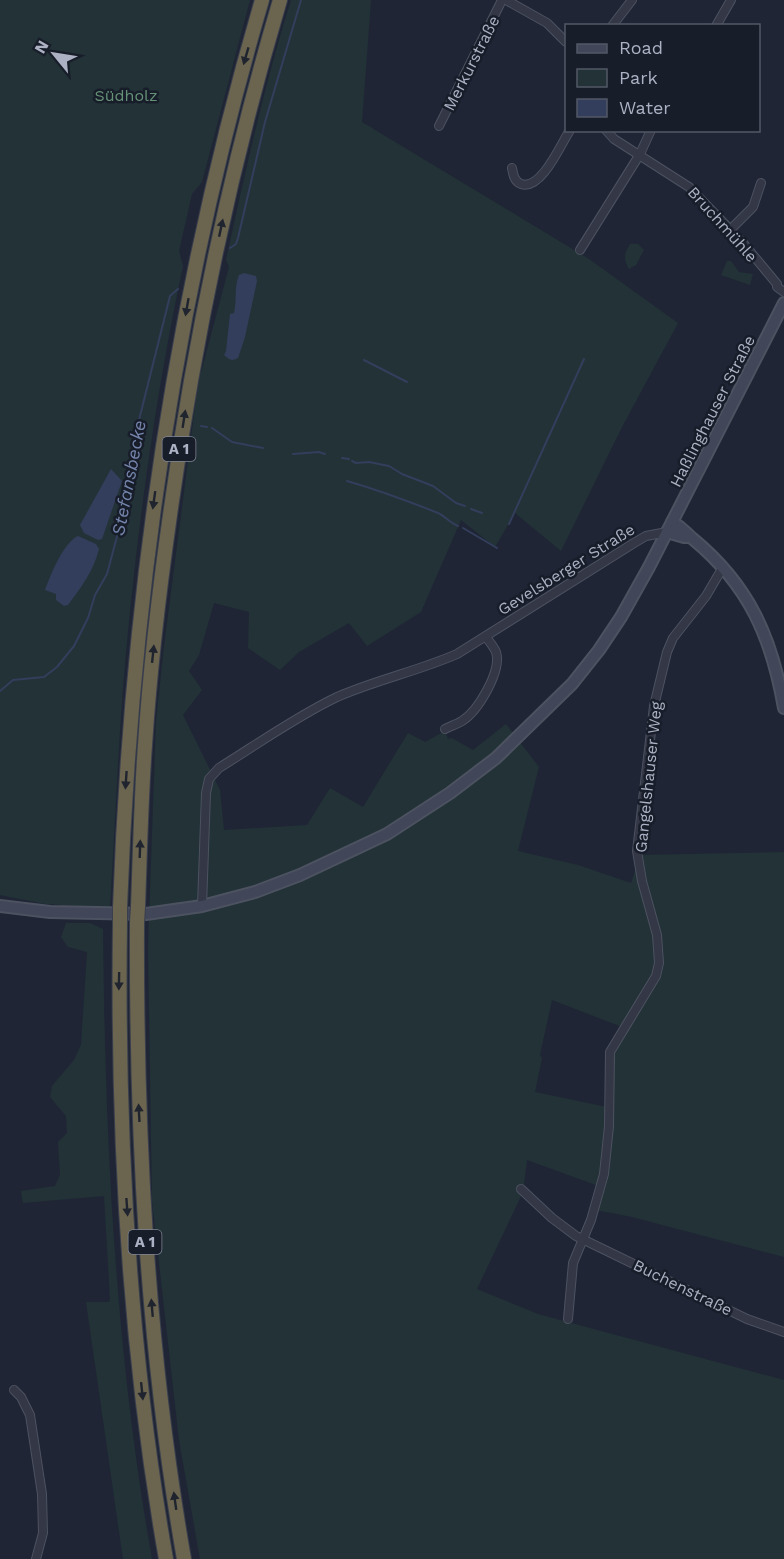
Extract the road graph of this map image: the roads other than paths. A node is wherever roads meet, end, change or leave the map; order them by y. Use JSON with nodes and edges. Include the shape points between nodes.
{"nodes":[{"id":1,"x":262,"y":0,"type":"edge"},
{"id":2,"x":280,"y":0,"type":"edge"},
{"id":3,"x":504,"y":0,"type":"edge"},
{"id":4,"x":632,"y":0,"type":"edge"},
{"id":5,"x":731,"y":0,"type":"edge"},
{"id":6,"x":520,"y":3,"type":"edge"},
{"id":7,"x":614,"y":24,"type":"edge"},
{"id":8,"x":717,"y":24,"type":"edge"},
{"id":9,"x":565,"y":40,"type":"edge"},
{"id":10,"x":439,"y":126,"type":"dead end"},
{"id":11,"x":569,"y":132,"type":"edge"},
{"id":12,"x":608,"y":132,"type":"edge"},
{"id":13,"x":650,"y":132,"type":"edge"},
{"id":14,"x":640,"y":154,"type":"junction"},
{"id":15,"x":512,"y":168,"type":"dead end"},
{"id":16,"x":761,"y":183,"type":"dead end"},
{"id":17,"x":730,"y":230,"type":"junction"},
{"id":18,"x":580,"y":250,"type":"dead end"},
{"id":19,"x":780,"y":284,"type":"edge"},
{"id":20,"x":784,"y":292,"type":"edge"},
{"id":21,"x":784,"y":303,"type":"edge"},
{"id":22,"x":670,"y":527,"type":"junction"},
{"id":23,"x":723,"y":567,"type":"junction"},
{"id":24,"x":486,"y":637,"type":"junction"},
{"id":25,"x":784,"y":708,"type":"edge"},
{"id":26,"x":445,"y":729,"type":"dead end"},
{"id":27,"x":0,"y":906,"type":"edge"},
{"id":28,"x":202,"y":906,"type":"junction"},
{"id":29,"x":521,"y":1189,"type":"dead end"},
{"id":30,"x":583,"y":1239,"type":"junction"},
{"id":31,"x":568,"y":1319,"type":"dead end"},
{"id":32,"x":784,"y":1332,"type":"edge"},
{"id":33,"x":14,"y":1390,"type":"dead end"},
{"id":34,"x":36,"y":1559,"type":"edge"},
{"id":35,"x":166,"y":1559,"type":"edge"},
{"id":36,"x":184,"y":1559,"type":"edge"}],
"edges":[{"from":1,"to":35,"type":"highway","number":"A 1","one_way":true,"bridge":true,"via":[[212,190],[161,453],[135,662],[125,793],[119,1035],[123,1149],[146,1427]]},
{"from":36,"to":2,"type":"highway","number":"A 1","one_way":true,"bridge":true,"via":[[145,1240],[138,1090],[137,922],[145,745],[160,584],[195,355],[228,195]]},
{"from":3,"to":6,"type":"street"},
{"from":3,"to":10,"type":"street","name":"Merkurstraße"},
{"from":4,"to":7,"type":"street"},
{"from":5,"to":8,"type":"street"},
{"from":6,"to":9,"type":"street"},
{"from":11,"to":15,"type":"street","via":[[538,180],[520,183]]},
{"from":12,"to":14,"type":"street","name":"Bruchmühle"},
{"from":13,"to":14,"type":"street"},
{"from":14,"to":17,"type":"street","name":"Bruchmühle","via":[[685,183]]},
{"from":14,"to":18,"type":"street"},
{"from":16,"to":17,"type":"street","via":[[753,207]]},
{"from":17,"to":19,"type":"street","name":"Bruchmühle"},
{"from":19,"to":20,"type":"street","name":"Bruchmühle","via":[[777,287]]},
{"from":21,"to":22,"type":"main road","name":"Haßlinghauser Straße"},
{"from":22,"to":23,"type":"main road","via":[[690,537]]},
{"from":22,"to":24,"type":"street","name":"Gevelsberger Straße","via":[[634,543]]},
{"from":22,"to":28,"type":"main road","name":"Gevelsberger Straße","via":[[599,650],[547,710],[496,758],[387,834],[276,885]]},
{"from":23,"to":25,"type":"main road","via":[[761,623]]},
{"from":23,"to":30,"type":"street","name":"Gangelshauser Weg","via":[[706,597],[673,638],[654,706],[637,851],[657,935],[659,963],[656,976],[610,1052],[604,1174]]},
{"from":24,"to":26,"type":"street","via":[[496,653],[492,680],[471,713]]},
{"from":24,"to":28,"type":"street","name":"Gevelsberger Straße","via":[[431,666],[336,698],[219,768],[209,779],[206,793]]},
{"from":27,"to":28,"type":"main road","name":"Gevelsberger Straße","via":[[113,914]]},
{"from":29,"to":30,"type":"street","via":[[552,1218]]},
{"from":30,"to":31,"type":"street","name":"Gangelshauser Weg","via":[[572,1267]]},
{"from":30,"to":32,"type":"street","name":"Buchenstraße","via":[[747,1319]]},
{"from":33,"to":34,"type":"street","via":[[30,1415],[42,1494],[43,1533]]}]}
